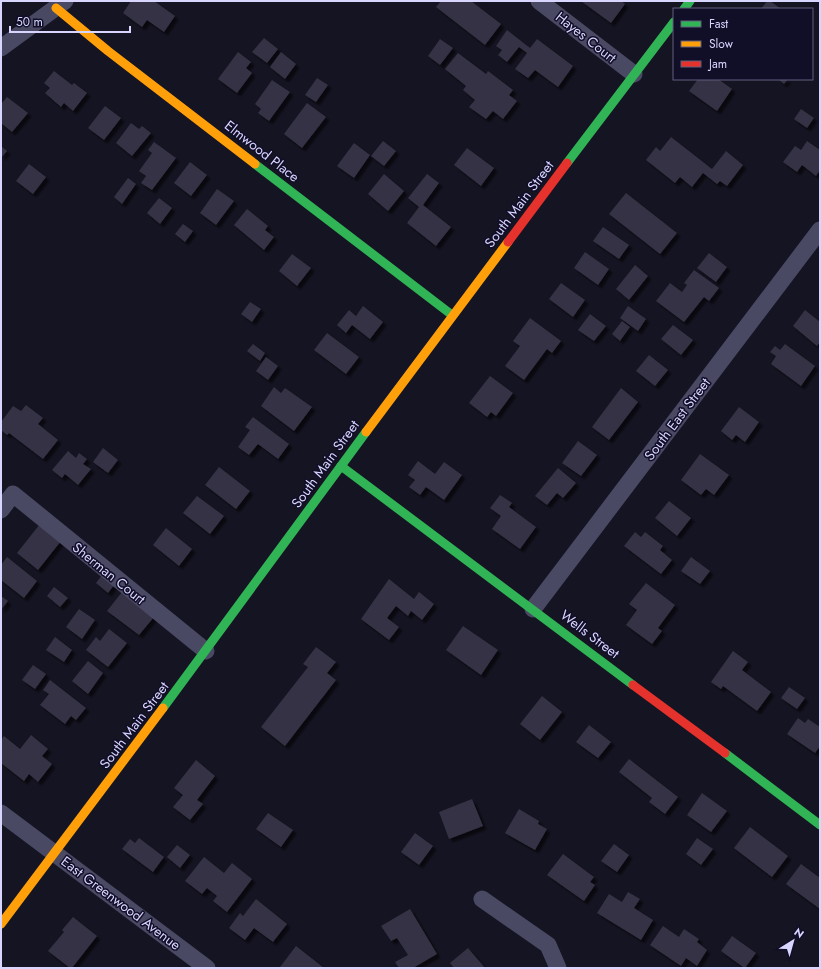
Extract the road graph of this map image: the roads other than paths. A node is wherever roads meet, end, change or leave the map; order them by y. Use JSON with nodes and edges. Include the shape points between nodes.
{"nodes":[{"id":1,"x":539,"y":1,"type":"edge"},
{"id":2,"x":60,"y":4,"type":"edge"},
{"id":3,"x":673,"y":23,"type":"edge"},
{"id":4,"x":1,"y":48,"type":"edge"},
{"id":5,"x":634,"y":74,"type":"junction"},
{"id":6,"x":820,"y":230,"type":"edge"},
{"id":7,"x":452,"y":315,"type":"junction"},
{"id":8,"x":341,"y":466,"type":"junction"},
{"id":9,"x":1,"y":510,"type":"edge"},
{"id":10,"x":533,"y":609,"type":"junction"},
{"id":11,"x":206,"y":652,"type":"junction"},
{"id":12,"x":1,"y":813,"type":"edge"},
{"id":13,"x":820,"y":825,"type":"edge"},
{"id":14,"x":54,"y":853,"type":"junction"},
{"id":15,"x":482,"y":899,"type":"dead end"},
{"id":16,"x":1,"y":924,"type":"edge"},
{"id":17,"x":207,"y":968,"type":"edge"},
{"id":18,"x":558,"y":968,"type":"edge"}],
"edges":[{"from":1,"to":5,"type":"street","name":"Hayes Court"},
{"from":2,"to":4,"type":"street"},
{"from":2,"to":7,"type":"street","name":"Elmwood Place","via":[[108,50]]},
{"from":3,"to":5,"type":"street","name":"South Main Street"},
{"from":5,"to":7,"type":"street","name":"South Main Street"},
{"from":6,"to":10,"type":"street","name":"South East Street"},
{"from":7,"to":8,"type":"street","name":"South Main Street"},
{"from":8,"to":10,"type":"street","name":"Wells Street"},
{"from":8,"to":11,"type":"street","name":"South Main Street"},
{"from":9,"to":11,"type":"street","name":"Sherman Court","via":[[13,494]]},
{"from":10,"to":13,"type":"street","name":"Wells Street"},
{"from":11,"to":14,"type":"street","name":"South Main Street"},
{"from":12,"to":14,"type":"street","name":"East Greenwood Avenue"},
{"from":14,"to":16,"type":"street","name":"South Main Street"},
{"from":14,"to":17,"type":"street","name":"East Greenwood Avenue"},
{"from":15,"to":18,"type":"street","via":[[548,945]]}]}
